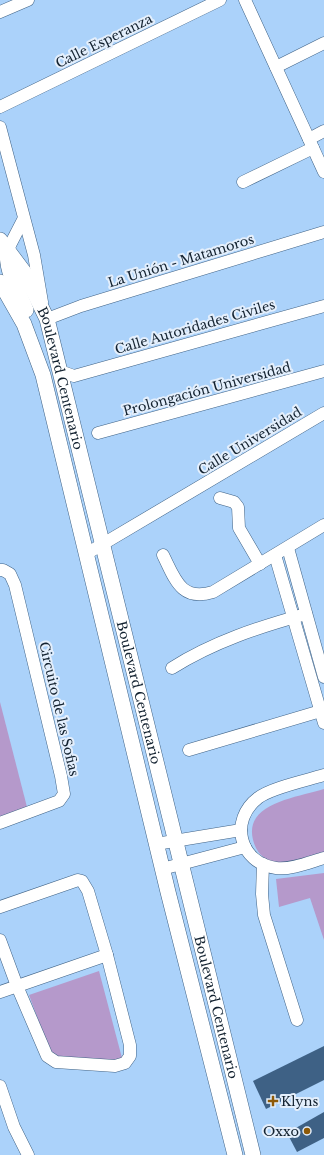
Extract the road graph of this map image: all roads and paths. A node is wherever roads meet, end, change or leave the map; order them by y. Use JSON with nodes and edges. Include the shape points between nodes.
{"nodes":[{"id":1,"x":28,"y":0,"type":"edge"},
{"id":2,"x":220,"y":0,"type":"edge"},
{"id":3,"x":245,"y":0,"type":"edge"},
{"id":4,"x":0,"y":12,"type":"edge"},
{"id":5,"x":324,"y":43,"type":"edge"},
{"id":6,"x":276,"y":67,"type":"junction"},
{"id":7,"x":0,"y":107,"type":"edge"},
{"id":8,"x":0,"y":127,"type":"edge"},
{"id":9,"x":324,"y":131,"type":"edge"},
{"id":10,"x":311,"y":144,"type":"junction"},
{"id":11,"x":324,"y":172,"type":"edge"},
{"id":12,"x":243,"y":182,"type":"dead end"},
{"id":13,"x":23,"y":220,"type":"junction"},
{"id":14,"x":324,"y":232,"type":"edge"},
{"id":15,"x":4,"y":245,"type":"edge"},
{"id":16,"x":0,"y":282,"type":"edge"},
{"id":17,"x":324,"y":306,"type":"edge"},
{"id":18,"x":45,"y":314,"type":"junction"},
{"id":19,"x":32,"y":343,"type":"junction"},
{"id":20,"x":324,"y":371,"type":"edge"},
{"id":21,"x":66,"y":378,"type":"junction"},
{"id":22,"x":324,"y":413,"type":"edge"},
{"id":23,"x":98,"y":433,"type":"dead end"},
{"id":24,"x":220,"y":498,"type":"dead end"},
{"id":25,"x":324,"y":525,"type":"edge"},
{"id":26,"x":102,"y":544,"type":"junction"},
{"id":27,"x":288,"y":548,"type":"junction"},
{"id":28,"x":86,"y":554,"type":"junction"},
{"id":29,"x":163,"y":555,"type":"dead end"},
{"id":30,"x":275,"y":555,"type":"junction"},
{"id":31,"x":260,"y":564,"type":"junction"},
{"id":32,"x":0,"y":570,"type":"edge"},
{"id":33,"x":306,"y":614,"type":"junction"},
{"id":34,"x":292,"y":618,"type":"junction"},
{"id":35,"x":172,"y":668,"type":"dead end"},
{"id":36,"x":324,"y":677,"type":"edge"},
{"id":37,"x":323,"y":715,"type":"edge"},
{"id":38,"x":189,"y":750,"type":"dead end"},
{"id":39,"x":324,"y":775,"type":"edge"},
{"id":40,"x":0,"y":823,"type":"edge"},
{"id":41,"x":241,"y":830,"type":"junction"},
{"id":42,"x":175,"y":840,"type":"junction"},
{"id":43,"x":156,"y":844,"type":"junction"},
{"id":44,"x":245,"y":847,"type":"junction"},
{"id":45,"x":324,"y":858,"type":"edge"},
{"id":46,"x":181,"y":864,"type":"junction"},
{"id":47,"x":263,"y":864,"type":"junction"},
{"id":48,"x":162,"y":869,"type":"junction"},
{"id":49,"x":0,"y":907,"type":"edge"},
{"id":50,"x":0,"y":940,"type":"edge"},
{"id":51,"x":107,"y":955,"type":"junction"},
{"id":52,"x":17,"y":986,"type":"junction"},
{"id":53,"x":0,"y":992,"type":"edge"},
{"id":54,"x":297,"y":1020,"type":"dead end"},
{"id":55,"x":0,"y":1086,"type":"edge"},
{"id":56,"x":28,"y":1155,"type":"edge"},
{"id":57,"x":235,"y":1155,"type":"edge"},
{"id":58,"x":253,"y":1155,"type":"edge"}],
"edges":[{"from":1,"to":4,"type":"street"},
{"from":2,"to":7,"type":"street","name":"Calle Esperanza"},
{"from":3,"to":6,"type":"street"},
{"from":5,"to":6,"type":"street"},
{"from":6,"to":10,"type":"street"},
{"from":8,"to":13,"type":"street"},
{"from":9,"to":10,"type":"street"},
{"from":10,"to":11,"type":"street"},
{"from":10,"to":12,"type":"street"},
{"from":13,"to":15,"type":"street"},
{"from":13,"to":18,"type":"street","via":[[34,255]]},
{"from":14,"to":18,"type":"street","name":"La Unión - Matamoros","via":[[81,306]]},
{"from":15,"to":18,"type":"main road","name":"Boulevard Centenario","via":[[24,272]]},
{"from":15,"to":19,"type":"main road","via":[[8,266],[27,314]]},
{"from":16,"to":19,"type":"main road","name":"Boulevard Centenario","via":[[15,305]]},
{"from":17,"to":21,"type":"street","name":"Calle Autoridades Civiles"},
{"from":18,"to":21,"type":"main road","name":"Boulevard Centenario"},
{"from":19,"to":28,"type":"main road","name":"Boulevard Centenario","via":[[43,375]]},
{"from":20,"to":23,"type":"street","name":"Prolongación Universidad"},
{"from":21,"to":26,"type":"main road","name":"Boulevard Centenario"},
{"from":22,"to":26,"type":"street","name":"Calle Universidad"},
{"from":24,"to":31,"type":"street","via":[[234,502],[238,507],[239,528]]},
{"from":25,"to":27,"type":"street"},
{"from":26,"to":28,"type":"street","name":"Calle Universidad"},
{"from":26,"to":42,"type":"main road","name":"Boulevard Centenario"},
{"from":27,"to":30,"type":"street"},
{"from":27,"to":33,"type":"street"},
{"from":28,"to":43,"type":"main road","name":"Boulevard Centenario"},
{"from":29,"to":31,"type":"street","via":[[177,584],[184,590],[200,594],[213,592]]},
{"from":30,"to":31,"type":"street"},
{"from":30,"to":34,"type":"street"},
{"from":32,"to":40,"type":"street","name":"Circuito de las Sofias","via":[[10,574],[15,585],[64,794],[59,801]]},
{"from":33,"to":34,"type":"street"},
{"from":33,"to":36,"type":"street"},
{"from":34,"to":35,"type":"street","via":[[210,646]]},
{"from":34,"to":37,"type":"street"},
{"from":37,"to":38,"type":"street"},
{"from":39,"to":41,"type":"street","via":[[259,796],[244,814]]},
{"from":41,"to":42,"type":"street"},
{"from":41,"to":44,"type":"street"},
{"from":42,"to":43,"type":"street"},
{"from":42,"to":46,"type":"main road","name":"Boulevard Centenario"},
{"from":43,"to":48,"type":"main road","name":"Boulevard Centenario"},
{"from":44,"to":46,"type":"street"},
{"from":44,"to":47,"type":"street"},
{"from":45,"to":47,"type":"street","via":[[282,868]]},
{"from":46,"to":48,"type":"street"},
{"from":46,"to":58,"type":"main road","name":"Boulevard Centenario"},
{"from":47,"to":54,"type":"street","via":[[264,915]]},
{"from":48,"to":57,"type":"main road","name":"Boulevard Centenario"},
{"from":49,"to":51,"type":"street","via":[[78,880],[88,891]]},
{"from":50,"to":52,"type":"street"},
{"from":51,"to":52,"type":"street"},
{"from":51,"to":52,"type":"street","via":[[130,1045],[130,1056],[125,1063],[115,1066],[56,1062],[47,1056]]},
{"from":52,"to":53,"type":"street"},
{"from":55,"to":56,"type":"street","via":[[14,1127]]}]}
